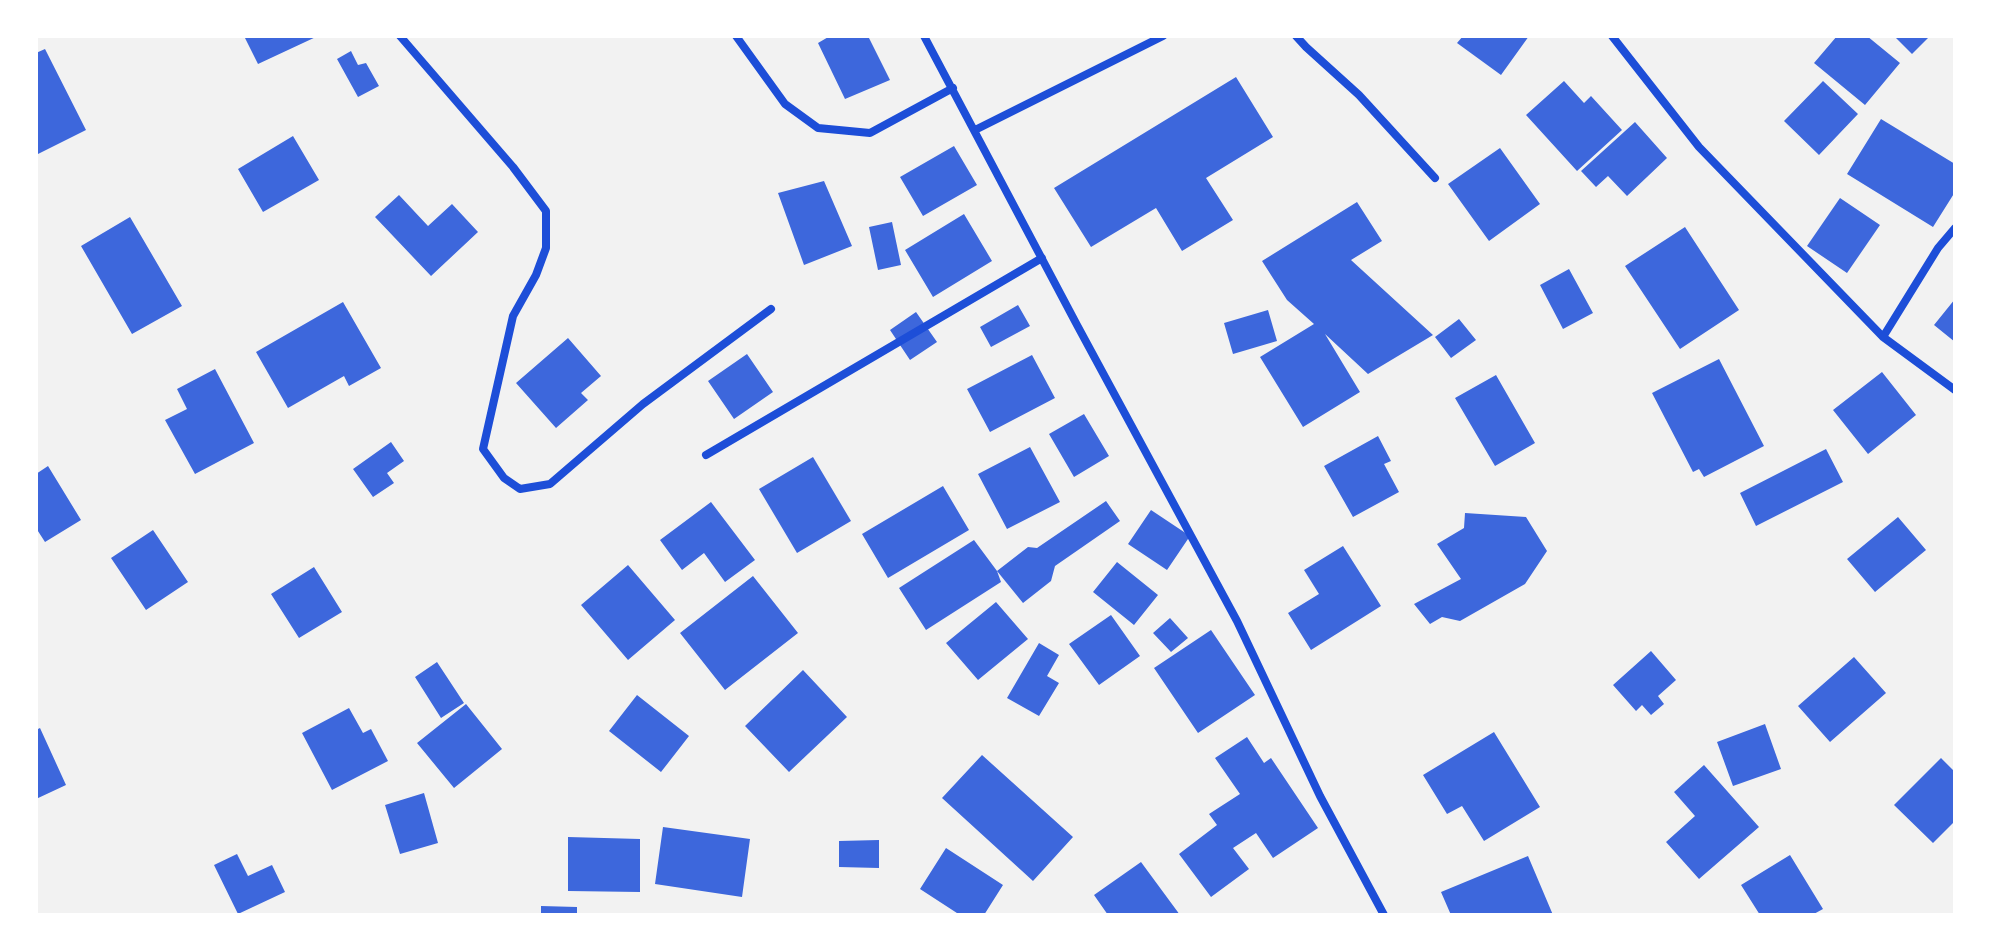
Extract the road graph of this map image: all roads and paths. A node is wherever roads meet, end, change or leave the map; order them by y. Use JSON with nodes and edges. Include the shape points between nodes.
{"nodes":[{"id":1,"x":400,"y":36,"type":"edge"},
{"id":2,"x":736,"y":36,"type":"edge"},
{"id":3,"x":924,"y":36,"type":"edge"},
{"id":4,"x":1163,"y":36,"type":"edge"},
{"id":5,"x":1296,"y":36,"type":"edge"},
{"id":6,"x":1612,"y":36,"type":"edge"},
{"id":7,"x":953,"y":88,"type":"junction"},
{"id":8,"x":975,"y":130,"type":"junction"},
{"id":9,"x":1435,"y":178,"type":"dead end"},
{"id":10,"x":1955,"y":228,"type":"edge"},
{"id":11,"x":1042,"y":258,"type":"junction"},
{"id":12,"x":771,"y":309,"type":"dead end"},
{"id":13,"x":1883,"y":337,"type":"junction"},
{"id":14,"x":1955,"y":390,"type":"edge"},
{"id":15,"x":706,"y":455,"type":"dead end"},
{"id":16,"x":1384,"y":915,"type":"edge"}],
"edges":[{"from":1,"to":12,"type":"street","via":[[546,211],[546,248],[513,316],[483,449],[504,478],[520,489],[550,484],[643,404]]},
{"from":2,"to":7,"type":"street","via":[[785,104],[818,128],[870,133]]},
{"from":3,"to":7,"type":"street"},
{"from":4,"to":8,"type":"street"},
{"from":5,"to":9,"type":"street"},
{"from":6,"to":13,"type":"street","via":[[1699,147]]},
{"from":7,"to":8,"type":"street"},
{"from":8,"to":11,"type":"street"},
{"from":10,"to":13,"type":"street"},
{"from":11,"to":15,"type":"street"},
{"from":11,"to":16,"type":"street","via":[[1237,621],[1320,796]]},
{"from":13,"to":14,"type":"street"}]}
